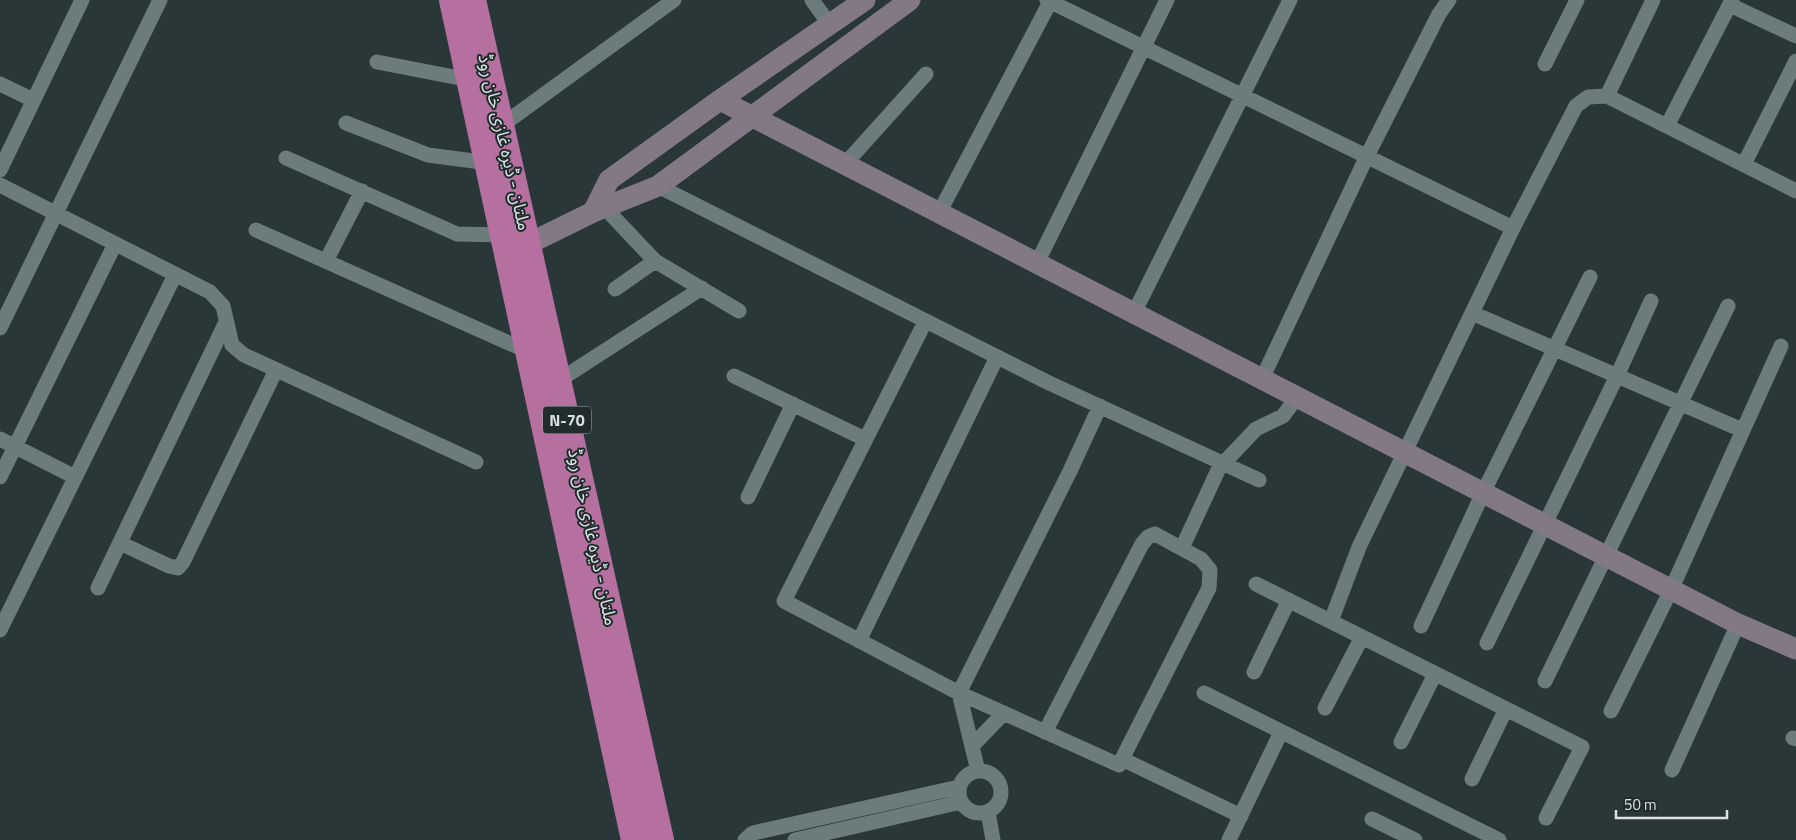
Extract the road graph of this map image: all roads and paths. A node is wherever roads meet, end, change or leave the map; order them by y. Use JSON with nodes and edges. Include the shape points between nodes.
{"nodes":[{"id":1,"x":82,"y":0,"type":"edge"},
{"id":2,"x":160,"y":0,"type":"edge"},
{"id":3,"x":453,"y":0,"type":"edge"},
{"id":4,"x":472,"y":0,"type":"edge"},
{"id":5,"x":674,"y":0,"type":"edge"},
{"id":6,"x":812,"y":0,"type":"edge"},
{"id":7,"x":864,"y":0,"type":"edge"},
{"id":8,"x":910,"y":0,"type":"edge"},
{"id":9,"x":1167,"y":0,"type":"edge"},
{"id":10,"x":1290,"y":0,"type":"edge"},
{"id":11,"x":1448,"y":0,"type":"edge"},
{"id":12,"x":1577,"y":0,"type":"edge"},
{"id":13,"x":1653,"y":0,"type":"edge"},
{"id":14,"x":1048,"y":1,"type":"edge"},
{"id":15,"x":1731,"y":2,"type":"edge"},
{"id":16,"x":830,"y":25,"type":"junction"},
{"id":17,"x":1796,"y":36,"type":"edge"},
{"id":18,"x":1144,"y":48,"type":"junction"},
{"id":19,"x":1796,"y":61,"type":"edge"},
{"id":20,"x":377,"y":62,"type":"dead end"},
{"id":21,"x":1545,"y":64,"type":"dead end"},
{"id":22,"x":926,"y":74,"type":"dead end"},
{"id":23,"x":470,"y":80,"type":"junction"},
{"id":24,"x":0,"y":84,"type":"edge"},
{"id":25,"x":1243,"y":96,"type":"junction"},
{"id":26,"x":1607,"y":96,"type":"junction"},
{"id":27,"x":33,"y":100,"type":"junction"},
{"id":28,"x":720,"y":100,"type":"junction"},
{"id":29,"x":752,"y":117,"type":"junction"},
{"id":30,"x":346,"y":123,"type":"dead end"},
{"id":31,"x":502,"y":126,"type":"junction"},
{"id":32,"x":1667,"y":126,"type":"junction"},
{"id":33,"x":1366,"y":156,"type":"junction"},
{"id":34,"x":286,"y":158,"type":"dead end"},
{"id":35,"x":489,"y":163,"type":"junction"},
{"id":36,"x":845,"y":164,"type":"junction"},
{"id":37,"x":1744,"y":164,"type":"junction"},
{"id":38,"x":0,"y":170,"type":"edge"},
{"id":39,"x":0,"y":185,"type":"edge"},
{"id":40,"x":658,"y":186,"type":"junction"},
{"id":41,"x":362,"y":191,"type":"junction"},
{"id":42,"x":1796,"y":191,"type":"edge"},
{"id":43,"x":599,"y":210,"type":"junction"},
{"id":44,"x":940,"y":213,"type":"junction"},
{"id":45,"x":56,"y":214,"type":"junction"},
{"id":46,"x":1513,"y":228,"type":"junction"},
{"id":47,"x":256,"y":230,"type":"dead end"},
{"id":48,"x":516,"y":240,"type":"junction"},
{"id":49,"x":115,"y":244,"type":"junction"},
{"id":50,"x":326,"y":261,"type":"junction"},
{"id":51,"x":655,"y":262,"type":"junction"},
{"id":52,"x":1037,"y":263,"type":"junction"},
{"id":53,"x":176,"y":275,"type":"junction"},
{"id":54,"x":1590,"y":277,"type":"dead end"},
{"id":55,"x":702,"y":288,"type":"junction"},
{"id":56,"x":615,"y":289,"type":"dead end"},
{"id":57,"x":1651,"y":302,"type":"dead end"},
{"id":58,"x":1728,"y":306,"type":"dead end"},
{"id":59,"x":739,"y":311,"type":"dead end"},
{"id":60,"x":1134,"y":313,"type":"junction"},
{"id":61,"x":1472,"y":313,"type":"junction"},
{"id":62,"x":226,"y":322,"type":"junction"},
{"id":63,"x":925,"y":322,"type":"junction"},
{"id":64,"x":0,"y":328,"type":"edge"},
{"id":65,"x":1781,"y":346,"type":"dead end"},
{"id":66,"x":1554,"y":348,"type":"junction"},
{"id":67,"x":529,"y":352,"type":"junction"},
{"id":68,"x":997,"y":358,"type":"junction"},
{"id":69,"x":276,"y":370,"type":"junction"},
{"id":70,"x":734,"y":376,"type":"dead end"},
{"id":71,"x":1617,"y":376,"type":"junction"},
{"id":72,"x":1262,"y":379,"type":"junction"},
{"id":73,"x":558,"y":381,"type":"junction"},
{"id":74,"x":1297,"y":397,"type":"junction"},
{"id":75,"x":793,"y":404,"type":"junction"},
{"id":76,"x":1680,"y":404,"type":"junction"},
{"id":77,"x":1100,"y":406,"type":"junction"},
{"id":78,"x":1742,"y":430,"type":"junction"},
{"id":79,"x":0,"y":439,"type":"edge"},
{"id":80,"x":866,"y":439,"type":"junction"},
{"id":81,"x":15,"y":447,"type":"junction"},
{"id":82,"x":1405,"y":453,"type":"junction"},
{"id":83,"x":476,"y":462,"type":"dead end"},
{"id":84,"x":1224,"y":463,"type":"junction"},
{"id":85,"x":0,"y":477,"type":"edge"},
{"id":86,"x":75,"y":477,"type":"junction"},
{"id":87,"x":1258,"y":480,"type":"dead end"},
{"id":88,"x":1482,"y":493,"type":"junction"},
{"id":89,"x":748,"y":497,"type":"dead end"},
{"id":90,"x":1545,"y":525,"type":"junction"},
{"id":91,"x":120,"y":543,"type":"junction"},
{"id":92,"x":1182,"y":548,"type":"junction"},
{"id":93,"x":1606,"y":556,"type":"junction"},
{"id":94,"x":1256,"y":584,"type":"dead end"},
{"id":95,"x":98,"y":588,"type":"dead end"},
{"id":96,"x":1671,"y":590,"type":"junction"},
{"id":97,"x":1289,"y":600,"type":"junction"},
{"id":98,"x":1331,"y":621,"type":"junction"},
{"id":99,"x":1738,"y":624,"type":"junction"},
{"id":100,"x":1420,"y":626,"type":"dead end"},
{"id":101,"x":0,"y":630,"type":"edge"},
{"id":102,"x":1362,"y":637,"type":"junction"},
{"id":103,"x":859,"y":640,"type":"junction"},
{"id":104,"x":1487,"y":643,"type":"dead end"},
{"id":105,"x":1796,"y":649,"type":"edge"},
{"id":106,"x":1254,"y":672,"type":"dead end"},
{"id":107,"x":1435,"y":674,"type":"junction"},
{"id":108,"x":1545,"y":681,"type":"dead end"},
{"id":109,"x":959,"y":693,"type":"junction"},
{"id":110,"x":1204,"y":693,"type":"dead end"},
{"id":111,"x":1325,"y":708,"type":"dead end"},
{"id":112,"x":1506,"y":710,"type":"junction"},
{"id":113,"x":1611,"y":711,"type":"dead end"},
{"id":114,"x":1004,"y":713,"type":"junction"},
{"id":115,"x":1045,"y":732,"type":"junction"},
{"id":116,"x":1281,"y":732,"type":"junction"},
{"id":117,"x":1401,"y":742,"type":"dead end"},
{"id":118,"x":972,"y":746,"type":"junction"},
{"id":119,"x":628,"y":754,"type":"junction"},
{"id":120,"x":1122,"y":759,"type":"junction"},
{"id":121,"x":1672,"y":770,"type":"dead end"},
{"id":122,"x":978,"y":771,"type":"junction"},
{"id":123,"x":1472,"y":779,"type":"dead end"},
{"id":124,"x":960,"y":795,"type":"junction"},
{"id":125,"x":988,"y":812,"type":"junction"},
{"id":126,"x":1241,"y":816,"type":"junction"},
{"id":127,"x":1372,"y":818,"type":"dead end"},
{"id":128,"x":1546,"y":818,"type":"dead end"},
{"id":129,"x":635,"y":840,"type":"edge"},
{"id":130,"x":660,"y":840,"type":"edge"},
{"id":131,"x":745,"y":840,"type":"edge"},
{"id":132,"x":795,"y":840,"type":"edge"},
{"id":133,"x":993,"y":840,"type":"edge"},
{"id":134,"x":1229,"y":840,"type":"edge"},
{"id":135,"x":1415,"y":840,"type":"edge"},
{"id":136,"x":1499,"y":840,"type":"edge"}],
"edges":[{"from":1,"to":27,"type":"street"},
{"from":2,"to":45,"type":"street"},
{"from":3,"to":23,"type":"highway","name":"ملتان - ڈیرہ غازی خان روڈ","number":"N-70"},
{"from":4,"to":31,"type":"highway","name":"ملتان - ڈیرہ غازی خان روڈ","number":"N-70"},
{"from":5,"to":31,"type":"street"},
{"from":6,"to":16,"type":"street"},
{"from":7,"to":16,"type":"street"},
{"from":8,"to":29,"type":"street"},
{"from":9,"to":18,"type":"street"},
{"from":10,"to":25,"type":"street"},
{"from":11,"to":33,"type":"street"},
{"from":12,"to":21,"type":"street"},
{"from":13,"to":26,"type":"street"},
{"from":14,"to":18,"type":"street"},
{"from":14,"to":44,"type":"street"},
{"from":15,"to":17,"type":"street"},
{"from":15,"to":32,"type":"street"},
{"from":16,"to":28,"type":"street"},
{"from":18,"to":25,"type":"street"},
{"from":18,"to":52,"type":"street"},
{"from":19,"to":37,"type":"street"},
{"from":20,"to":23,"type":"street"},
{"from":22,"to":36,"type":"street"},
{"from":23,"to":35,"type":"highway","name":"ملتان - ڈیرہ غازی خان روڈ","number":"N-70"},
{"from":24,"to":27,"type":"street"},
{"from":25,"to":33,"type":"street"},
{"from":25,"to":60,"type":"street"},
{"from":26,"to":32,"type":"street"},
{"from":26,"to":46,"type":"street","via":[[1588,97],[1576,106]]},
{"from":27,"to":38,"type":"street"},
{"from":28,"to":29,"type":"street"},
{"from":28,"to":43,"type":"street","via":[[610,180]]},
{"from":29,"to":36,"type":"street"},
{"from":29,"to":40,"type":"street"},
{"from":30,"to":35,"type":"street","via":[[428,155]]},
{"from":31,"to":48,"type":"highway","name":"ملتان - ڈیرہ غازی خان روڈ","number":"N-70"},
{"from":32,"to":37,"type":"street"},
{"from":33,"to":46,"type":"street"},
{"from":33,"to":72,"type":"street"},
{"from":34,"to":41,"type":"street"},
{"from":35,"to":48,"type":"highway","name":"ملتان - ڈیرہ غازی خان روڈ","number":"N-70"},
{"from":36,"to":44,"type":"street"},
{"from":37,"to":42,"type":"street"},
{"from":39,"to":45,"type":"street"},
{"from":40,"to":43,"type":"street"},
{"from":40,"to":63,"type":"street"},
{"from":41,"to":48,"type":"street","via":[[457,234]]},
{"from":41,"to":50,"type":"street"},
{"from":43,"to":48,"type":"street"},
{"from":43,"to":51,"type":"street"},
{"from":44,"to":52,"type":"street"},
{"from":45,"to":49,"type":"street"},
{"from":45,"to":64,"type":"street"},
{"from":46,"to":61,"type":"street"},
{"from":47,"to":50,"type":"street"},
{"from":48,"to":67,"type":"highway","name":"ملتان - ڈیرہ غازی خان روڈ","number":"N-70"},
{"from":48,"to":73,"type":"highway","name":"ملتان - ڈیرہ غازی خان روڈ","number":"N-70"},
{"from":49,"to":53,"type":"street"},
{"from":49,"to":81,"type":"street"},
{"from":50,"to":67,"type":"street"},
{"from":51,"to":55,"type":"street"},
{"from":51,"to":56,"type":"street"},
{"from":52,"to":60,"type":"street"},
{"from":53,"to":62,"type":"street","via":[[210,292],[223,306]]},
{"from":53,"to":86,"type":"street"},
{"from":54,"to":66,"type":"street"},
{"from":55,"to":59,"type":"street"},
{"from":55,"to":73,"type":"street"},
{"from":57,"to":71,"type":"street"},
{"from":58,"to":76,"type":"street"},
{"from":60,"to":72,"type":"street"},
{"from":61,"to":66,"type":"street"},
{"from":61,"to":82,"type":"street"},
{"from":62,"to":69,"type":"street","via":[[232,345],[244,355]]},
{"from":62,"to":91,"type":"street"},
{"from":63,"to":68,"type":"street"},
{"from":63,"to":80,"type":"street"},
{"from":65,"to":78,"type":"street"},
{"from":66,"to":71,"type":"street"},
{"from":66,"to":88,"type":"street"},
{"from":67,"to":119,"type":"highway","name":"ملتان - ڈیرہ غازی خان روڈ","number":"N-70"},
{"from":68,"to":77,"type":"street"},
{"from":68,"to":103,"type":"street"},
{"from":69,"to":83,"type":"street"},
{"from":69,"to":91,"type":"street","via":[[178,568]]},
{"from":70,"to":75,"type":"street"},
{"from":71,"to":76,"type":"street"},
{"from":71,"to":90,"type":"street"},
{"from":72,"to":74,"type":"street"},
{"from":73,"to":119,"type":"highway","name":"ملتان - ڈیرہ غازی خان روڈ","number":"N-70"},
{"from":74,"to":82,"type":"street"},
{"from":74,"to":84,"type":"street","via":[[1283,416],[1256,429]]},
{"from":75,"to":80,"type":"street"},
{"from":75,"to":89,"type":"street"},
{"from":76,"to":78,"type":"street"},
{"from":76,"to":93,"type":"street"},
{"from":77,"to":84,"type":"street"},
{"from":77,"to":109,"type":"street"},
{"from":78,"to":96,"type":"street"},
{"from":79,"to":81,"type":"street"},
{"from":80,"to":103,"type":"street","via":[[784,601]]},
{"from":81,"to":85,"type":"street"},
{"from":81,"to":86,"type":"street"},
{"from":82,"to":88,"type":"street"},
{"from":82,"to":98,"type":"street","via":[[1359,547]]},
{"from":84,"to":87,"type":"street"},
{"from":84,"to":92,"type":"street"},
{"from":86,"to":101,"type":"street"},
{"from":88,"to":90,"type":"street"},
{"from":88,"to":100,"type":"street"},
{"from":90,"to":93,"type":"street"},
{"from":90,"to":104,"type":"street"},
{"from":91,"to":95,"type":"street"},
{"from":92,"to":115,"type":"street","via":[[1155,534],[1142,544]]},
{"from":92,"to":120,"type":"street","via":[[1201,558],[1210,570],[1210,588]]},
{"from":93,"to":96,"type":"street"},
{"from":93,"to":108,"type":"street"},
{"from":94,"to":97,"type":"street"},
{"from":96,"to":99,"type":"street"},
{"from":96,"to":113,"type":"street"},
{"from":97,"to":98,"type":"street"},
{"from":97,"to":106,"type":"street"},
{"from":98,"to":102,"type":"street"},
{"from":99,"to":105,"type":"street"},
{"from":99,"to":121,"type":"street"},
{"from":102,"to":107,"type":"street"},
{"from":102,"to":111,"type":"street"},
{"from":103,"to":109,"type":"street"},
{"from":107,"to":112,"type":"street"},
{"from":107,"to":117,"type":"street"},
{"from":109,"to":114,"type":"street"},
{"from":109,"to":118,"type":"street"},
{"from":110,"to":116,"type":"street"},
{"from":112,"to":123,"type":"street"},
{"from":112,"to":128,"type":"street","via":[[1582,747]]},
{"from":114,"to":115,"type":"street"},
{"from":114,"to":118,"type":"street"},
{"from":115,"to":120,"type":"street","via":[[1119,765]]},
{"from":116,"to":126,"type":"street"},
{"from":116,"to":136,"type":"street"},
{"from":118,"to":122,"type":"street"},
{"from":119,"to":129,"type":"highway","name":"ملتان - ڈیرہ غازی خان روڈ","number":"N-70"},
{"from":119,"to":130,"type":"highway","name":"ملتان - ڈیرہ غازی خان روڈ","number":"N-70"},
{"from":120,"to":126,"type":"street"},
{"from":122,"to":124,"type":"street","via":[[963,779]]},
{"from":122,"to":125,"type":"street","via":[[994,777],[1001,792],[995,807]]},
{"from":124,"to":125,"type":"street","via":[[966,808],[972,812]]},
{"from":124,"to":131,"type":"street","via":[[753,833]]},
{"from":124,"to":132,"type":"street"},
{"from":125,"to":133,"type":"street"},
{"from":126,"to":134,"type":"street"},
{"from":127,"to":135,"type":"street"}]}
